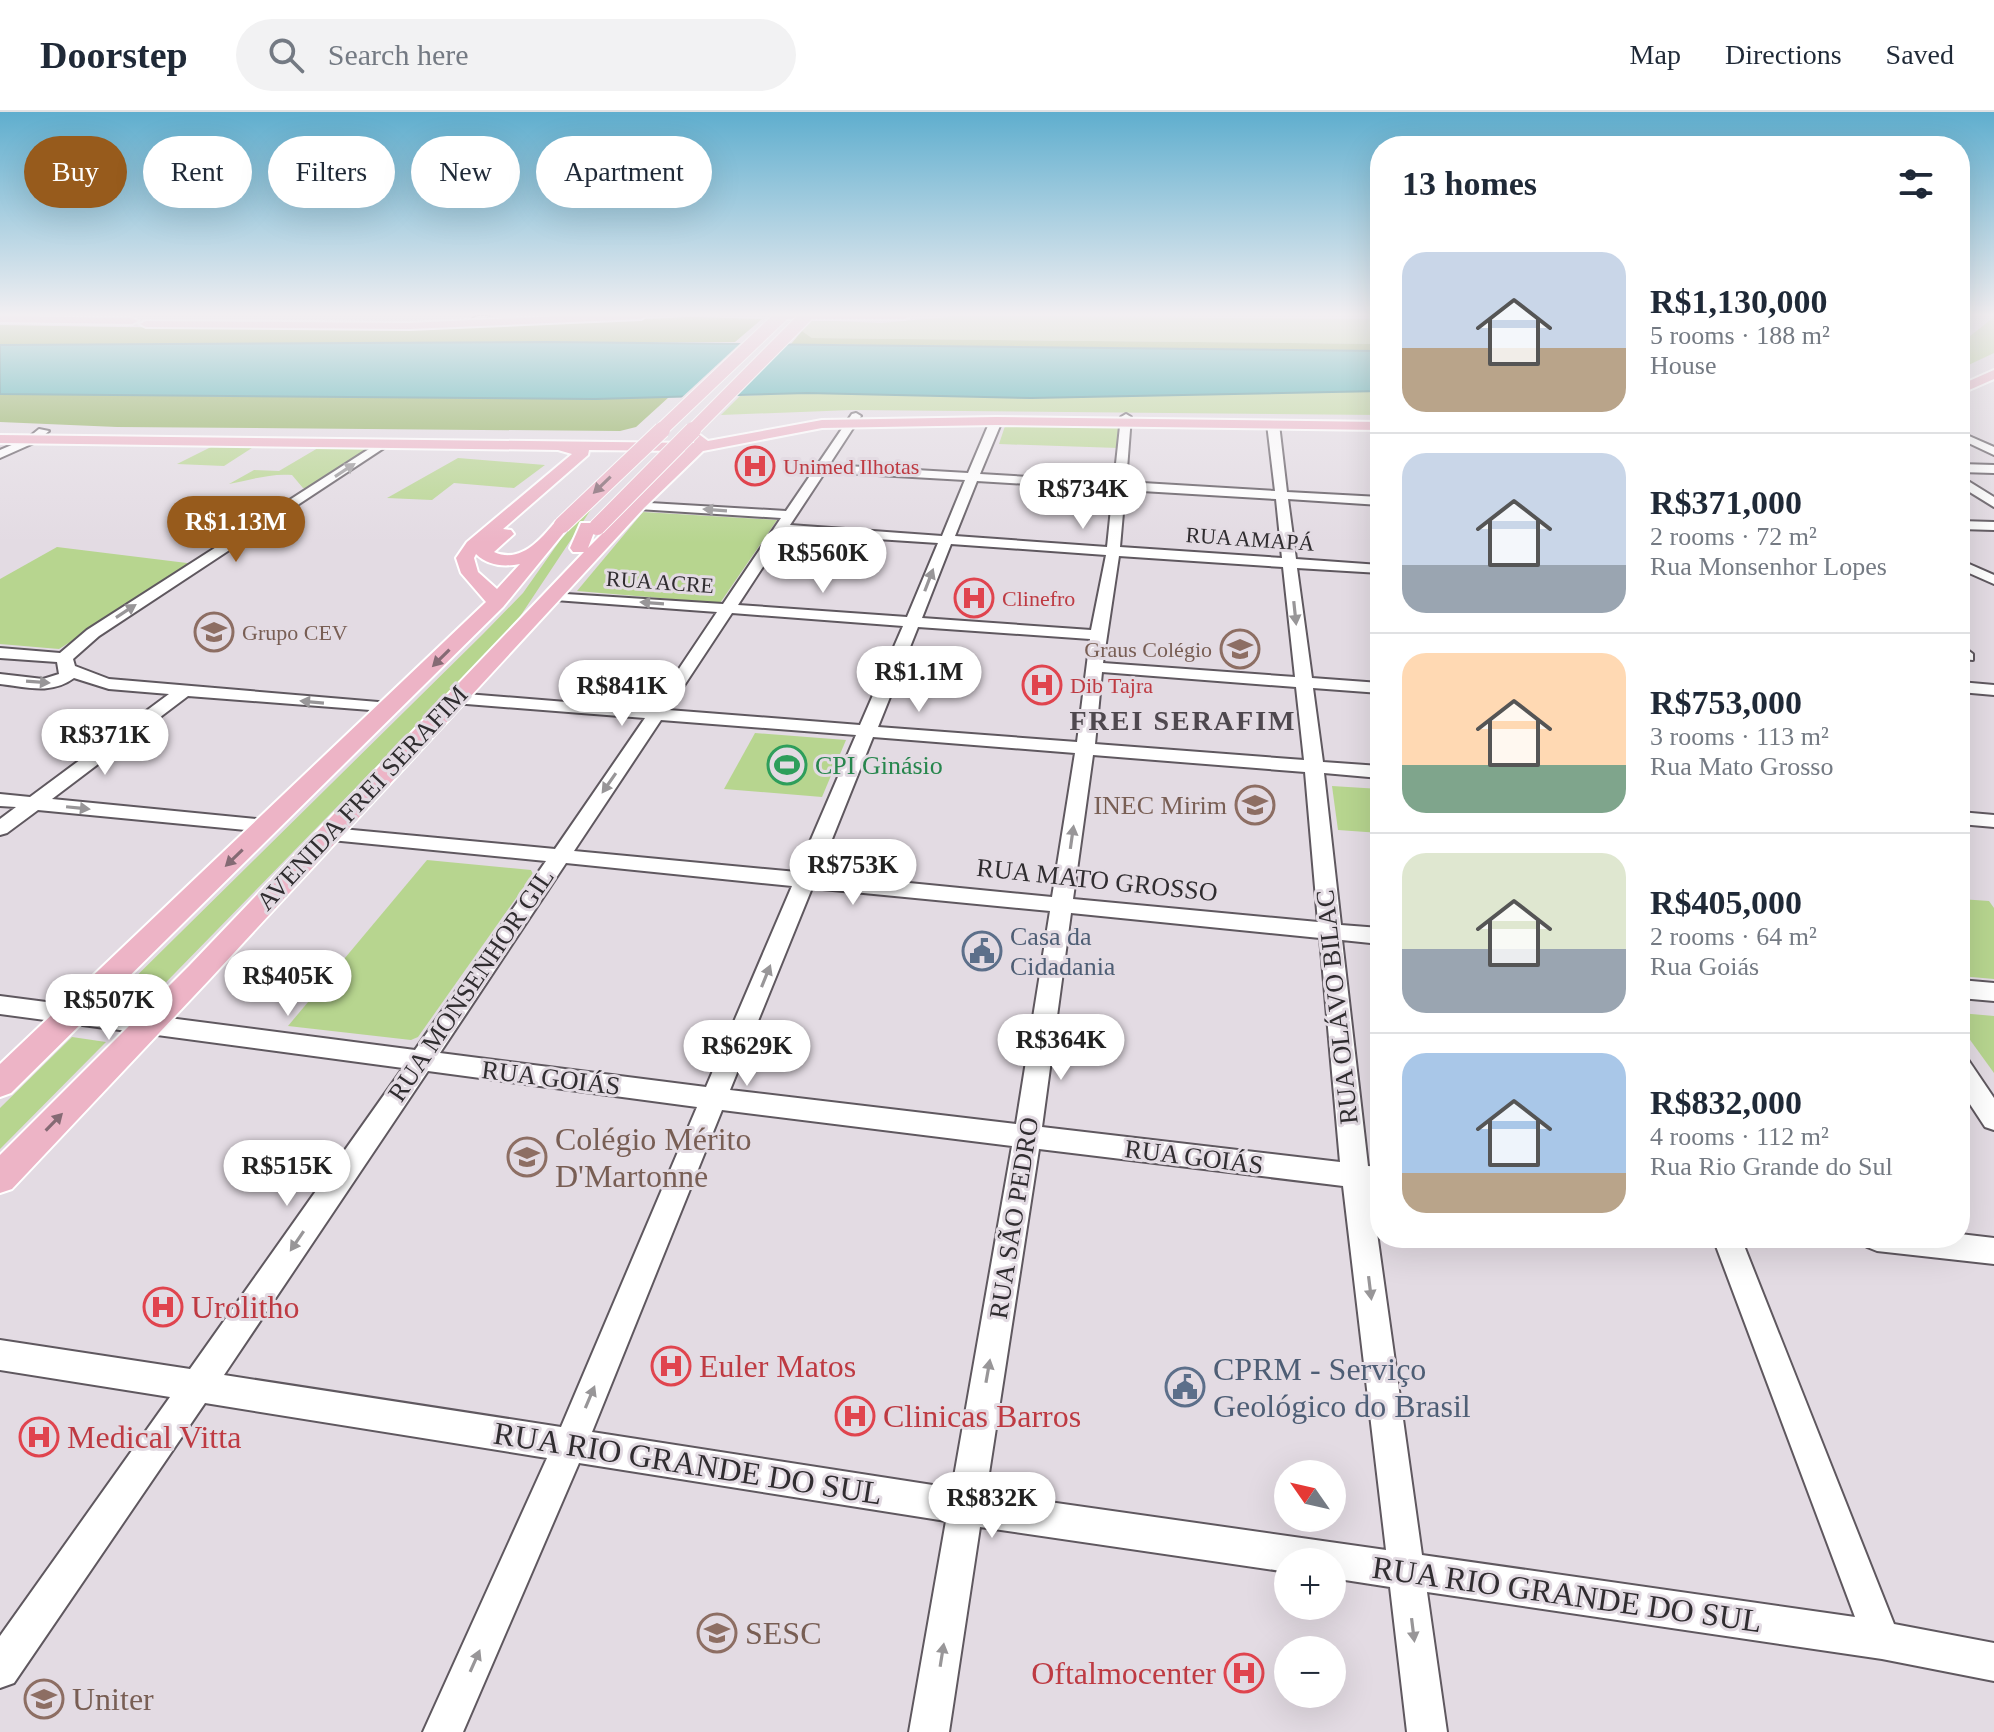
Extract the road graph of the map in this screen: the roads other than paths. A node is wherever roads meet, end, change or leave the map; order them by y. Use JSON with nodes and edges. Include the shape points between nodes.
{"nodes":[{"id":1,"x":702,"y":392,"type":"edge"},
{"id":2,"x":719,"y":392,"type":"edge"},
{"id":3,"x":729,"y":392,"type":"edge"},
{"id":4,"x":1370,"y":419,"type":"edge"},
{"id":5,"x":854,"y":420,"type":"junction"},
{"id":6,"x":1126,"y":420,"type":"junction"},
{"id":7,"x":996,"y":421,"type":"junction"},
{"id":8,"x":1273,"y":424,"type":"junction"},
{"id":9,"x":1370,"y":426,"type":"edge"},
{"id":10,"x":0,"y":431,"type":"edge"},
{"id":11,"x":38,"y":436,"type":"junction"},
{"id":12,"x":0,"y":439,"type":"edge"},
{"id":13,"x":308,"y":439,"type":"junction"},
{"id":14,"x":1970,"y":440,"type":"edge"},
{"id":15,"x":387,"y":442,"type":"junction"},
{"id":16,"x":695,"y":442,"type":"junction"},
{"id":17,"x":510,"y":444,"type":"junction"},
{"id":18,"x":651,"y":445,"type":"junction"},
{"id":19,"x":1994,"y":451,"type":"edge"},
{"id":20,"x":0,"y":454,"type":"edge"},
{"id":21,"x":576,"y":467,"type":"junction"},
{"id":22,"x":821,"y":468,"type":"junction"},
{"id":23,"x":1970,"y":468,"type":"edge"},
{"id":24,"x":1994,"y":469,"type":"edge"},
{"id":25,"x":974,"y":477,"type":"junction"},
{"id":26,"x":1121,"y":487,"type":"junction"},
{"id":27,"x":1970,"y":487,"type":"edge"},
{"id":28,"x":1283,"y":497,"type":"junction"},
{"id":29,"x":1370,"y":501,"type":"edge"},
{"id":30,"x":1994,"y":503,"type":"edge"},
{"id":31,"x":638,"y":505,"type":"junction"},
{"id":32,"x":787,"y":522,"type":"junction"},
{"id":33,"x":1970,"y":525,"type":"edge"},
{"id":34,"x":1994,"y":526,"type":"edge"},
{"id":35,"x":592,"y":527,"type":"junction"},
{"id":36,"x":945,"y":541,"type":"junction"},
{"id":37,"x":542,"y":549,"type":"junction"},
{"id":38,"x":1113,"y":552,"type":"junction"},
{"id":39,"x":500,"y":564,"type":"junction"},
{"id":40,"x":1290,"y":564,"type":"junction"},
{"id":41,"x":1370,"y":568,"type":"edge"},
{"id":42,"x":1970,"y":569,"type":"edge"},
{"id":43,"x":470,"y":577,"type":"junction"},
{"id":44,"x":1994,"y":580,"type":"edge"},
{"id":45,"x":548,"y":601,"type":"junction"},
{"id":46,"x":496,"y":603,"type":"junction"},
{"id":47,"x":730,"y":609,"type":"junction"},
{"id":48,"x":913,"y":621,"type":"junction"},
{"id":49,"x":1098,"y":635,"type":"junction"},
{"id":50,"x":0,"y":653,"type":"edge"},
{"id":51,"x":66,"y":663,"type":"junction"},
{"id":52,"x":1096,"y":667,"type":"junction"},
{"id":53,"x":0,"y":679,"type":"edge"},
{"id":54,"x":1302,"y":682,"type":"junction"},
{"id":55,"x":1370,"y":687,"type":"edge"},
{"id":56,"x":1970,"y":688,"type":"edge"},
{"id":57,"x":1994,"y":690,"type":"edge"},
{"id":58,"x":184,"y":691,"type":"junction"},
{"id":59,"x":454,"y":698,"type":"junction"},
{"id":60,"x":390,"y":708,"type":"junction"},
{"id":61,"x":658,"y":712,"type":"junction"},
{"id":62,"x":868,"y":731,"type":"junction"},
{"id":63,"x":1085,"y":749,"type":"junction"},
{"id":64,"x":1314,"y":766,"type":"junction"},
{"id":65,"x":1370,"y":771,"type":"edge"},
{"id":66,"x":0,"y":800,"type":"edge"},
{"id":67,"x":34,"y":804,"type":"junction"},
{"id":68,"x":1970,"y":819,"type":"edge"},
{"id":69,"x":1994,"y":821,"type":"edge"},
{"id":70,"x":267,"y":826,"type":"junction"},
{"id":71,"x":0,"y":829,"type":"edge"},
{"id":72,"x":331,"y":834,"type":"junction"},
{"id":73,"x":557,"y":858,"type":"junction"},
{"id":74,"x":806,"y":880,"type":"junction"},
{"id":75,"x":1062,"y":905,"type":"junction"},
{"id":76,"x":1330,"y":931,"type":"junction"},
{"id":77,"x":1370,"y":935,"type":"edge"},
{"id":78,"x":1970,"y":990,"type":"edge"},
{"id":79,"x":1994,"y":992,"type":"edge"},
{"id":80,"x":0,"y":1005,"type":"edge"},
{"id":81,"x":72,"y":1013,"type":"junction"},
{"id":82,"x":151,"y":1023,"type":"junction"},
{"id":83,"x":419,"y":1061,"type":"junction"},
{"id":84,"x":1970,"y":1083,"type":"edge"},
{"id":85,"x":0,"y":1084,"type":"edge"},
{"id":86,"x":715,"y":1099,"type":"junction"},
{"id":87,"x":1994,"y":1119,"type":"edge"},
{"id":88,"x":1027,"y":1138,"type":"junction"},
{"id":89,"x":0,"y":1178,"type":"edge"},
{"id":90,"x":1368,"y":1178,"type":"edge"},
{"id":91,"x":1370,"y":1199,"type":"edge"},
{"id":92,"x":1375,"y":1248,"type":"edge"},
{"id":93,"x":1731,"y":1248,"type":"edge"},
{"id":94,"x":1967,"y":1248,"type":"edge"},
{"id":95,"x":1994,"y":1251,"type":"edge"},
{"id":96,"x":0,"y":1355,"type":"edge"},
{"id":97,"x":199,"y":1385,"type":"junction"},
{"id":98,"x":570,"y":1444,"type":"junction"},
{"id":99,"x":965,"y":1507,"type":"junction"},
{"id":100,"x":1405,"y":1571,"type":"junction"},
{"id":101,"x":1882,"y":1640,"type":"junction"},
{"id":102,"x":1994,"y":1662,"type":"edge"},
{"id":103,"x":0,"y":1669,"type":"edge"},
{"id":104,"x":443,"y":1732,"type":"edge"},
{"id":105,"x":929,"y":1732,"type":"edge"},
{"id":106,"x":1427,"y":1732,"type":"edge"}],
"edges":[{"from":1,"to":37,"type":"main road","name":"AVENIDA FREI SERAFIM","one_way":true,"bridge":true},
{"from":2,"to":35,"type":"main road","via":[[636,472]]},
{"from":3,"to":35,"type":"main road","bridge":true},
{"from":4,"to":6,"type":"main road"},
{"from":5,"to":6,"type":"main road"},
{"from":5,"to":7,"type":"main road"},
{"from":5,"to":16,"type":"main road"},
{"from":5,"to":22,"type":"street","name":"RUA MONSENHOR GIL"},
{"from":6,"to":7,"type":"main road"},
{"from":6,"to":8,"type":"main road"},
{"from":6,"to":26,"type":"street","name":"RUA SÃO PEDRO"},
{"from":7,"to":25,"type":"street"},
{"from":8,"to":9,"type":"main road"},
{"from":8,"to":28,"type":"street","name":"RUA OLÁVO BILAC"},
{"from":10,"to":11,"type":"main road"},
{"from":11,"to":12,"type":"main road"},
{"from":11,"to":13,"type":"main road"},
{"from":11,"to":20,"type":"street"},
{"from":13,"to":15,"type":"main road"},
{"from":13,"to":16,"type":"main road"},
{"from":14,"to":19,"type":"street"},
{"from":15,"to":17,"type":"main road"},
{"from":51,"to":15,"type":"street","one_way":true,"via":[[103,626]]},
{"from":16,"to":18,"type":"main road"},
{"from":16,"to":31,"type":"main road"},
{"from":17,"to":18,"type":"main road"},
{"from":17,"to":21,"type":"main road","via":[[583,451]]},
{"from":18,"to":21,"type":"main road","via":[[602,454]]},
{"from":21,"to":39,"type":"main road","via":[[485,551]]},
{"from":21,"to":43,"type":"main road","via":[[468,551]]},
{"from":22,"to":25,"type":"street"},
{"from":22,"to":32,"type":"street","name":"RUA MONSENHOR GIL"},
{"from":23,"to":24,"type":"street"},
{"from":25,"to":26,"type":"street"},
{"from":25,"to":36,"type":"street"},
{"from":26,"to":28,"type":"street"},
{"from":26,"to":38,"type":"street","name":"RUA SÃO PEDRO"},
{"from":27,"to":30,"type":"street"},
{"from":28,"to":29,"type":"street"},
{"from":28,"to":40,"type":"street","name":"RUA OLÁVO BILAC"},
{"from":32,"to":31,"type":"street","name":"RUA AMAPÁ","one_way":true},
{"from":31,"to":45,"type":"main road"},
{"from":32,"to":36,"type":"street","name":"RUA AMAPÁ"},
{"from":32,"to":47,"type":"street","name":"RUA MONSENHOR GIL"},
{"from":33,"to":34,"type":"street"},
{"from":35,"to":45,"type":"main road","name":"AVENIDA FREI SERAFIM","via":[[545,594]]},
{"from":36,"to":38,"type":"street","name":"RUA AMAPÁ"},
{"from":48,"to":36,"type":"street","one_way":true},
{"from":37,"to":39,"type":"main road","via":[[524,561]]},
{"from":37,"to":46,"type":"main road","name":"AVENIDA FREI SERAFIM"},
{"from":38,"to":40,"type":"street","name":"RUA AMAPÁ"},
{"from":38,"to":49,"type":"street","name":"RUA SÃO PEDRO"},
{"from":39,"to":43,"type":"main road","via":[[498,582]]},
{"from":40,"to":41,"type":"street","name":"RUA AMAPÁ"},
{"from":40,"to":54,"type":"street","name":"RUA OLÁVO BILAC","one_way":true},
{"from":42,"to":44,"type":"street"},
{"from":43,"to":46,"type":"main road"},
{"from":47,"to":45,"type":"street","name":"RUA ACRE","one_way":true},
{"from":45,"to":59,"type":"main road","name":"AVENIDA FREI SERAFIM"},
{"from":46,"to":60,"type":"main road","name":"AVENIDA FREI SERAFIM","one_way":true},
{"from":47,"to":48,"type":"street","name":"RUA ACRE"},
{"from":47,"to":61,"type":"street","name":"RUA MONSENHOR GIL"},
{"from":48,"to":49,"type":"street","name":"RUA ACRE"},
{"from":48,"to":62,"type":"street"},
{"from":49,"to":52,"type":"street","name":"RUA SÃO PEDRO"},
{"from":50,"to":51,"type":"street"},
{"from":53,"to":51,"type":"street","one_way":true,"via":[[51,683],[67,676]]},
{"from":51,"to":58,"type":"street","via":[[99,682]]},
{"from":52,"to":54,"type":"street"},
{"from":52,"to":63,"type":"street","name":"RUA SÃO PEDRO"},
{"from":54,"to":55,"type":"street"},
{"from":54,"to":64,"type":"street","name":"RUA OLÁVO BILAC"},
{"from":56,"to":57,"type":"street"},
{"from":60,"to":58,"type":"street","one_way":true},
{"from":58,"to":67,"type":"street"},
{"from":59,"to":61,"type":"street"},
{"from":59,"to":72,"type":"main road","name":"AVENIDA FREI SERAFIM"},
{"from":60,"to":70,"type":"main road","name":"AVENIDA FREI SERAFIM"},
{"from":61,"to":62,"type":"street"},
{"from":61,"to":73,"type":"street","name":"RUA MONSENHOR GIL","one_way":true},
{"from":62,"to":63,"type":"street"},
{"from":62,"to":74,"type":"street"},
{"from":63,"to":64,"type":"street"},
{"from":75,"to":63,"type":"street","name":"RUA SÃO PEDRO","one_way":true},
{"from":64,"to":65,"type":"street"},
{"from":64,"to":76,"type":"street","name":"RUA OLÁVO BILAC"},
{"from":66,"to":67,"type":"street"},
{"from":67,"to":70,"type":"street","one_way":true},
{"from":67,"to":71,"type":"street"},
{"from":68,"to":69,"type":"street"},
{"from":70,"to":81,"type":"main road","name":"AVENIDA FREI SERAFIM","one_way":true},
{"from":72,"to":73,"type":"street","name":"RUA MATO GROSSO"},
{"from":72,"to":82,"type":"main road","name":"AVENIDA FREI SERAFIM"},
{"from":73,"to":74,"type":"street","name":"RUA MATO GROSSO"},
{"from":73,"to":83,"type":"street","name":"RUA MONSENHOR GIL"},
{"from":74,"to":75,"type":"street","name":"RUA MATO GROSSO"},
{"from":86,"to":74,"type":"street","one_way":true},
{"from":75,"to":76,"type":"street","name":"RUA MATO GROSSO"},
{"from":75,"to":88,"type":"street","name":"RUA SÃO PEDRO"},
{"from":76,"to":77,"type":"street","name":"RUA MATO GROSSO"},
{"from":76,"to":90,"type":"street","name":"RUA OLÁVO BILAC"},
{"from":78,"to":79,"type":"street"},
{"from":80,"to":81,"type":"street","name":"RUA GOIÁS"},
{"from":81,"to":82,"type":"street","name":"RUA GOIÁS"},
{"from":81,"to":85,"type":"main road","name":"AVENIDA FREI SERAFIM"},
{"from":82,"to":83,"type":"street","name":"RUA GOIÁS"},
{"from":89,"to":82,"type":"main road","name":"AVENIDA FREI SERAFIM","one_way":true},
{"from":83,"to":86,"type":"street","name":"RUA GOIÁS"},
{"from":83,"to":97,"type":"street","name":"RUA MONSENHOR GIL","one_way":true},
{"from":84,"to":87,"type":"street"},
{"from":86,"to":88,"type":"street","name":"RUA GOIÁS"},
{"from":98,"to":86,"type":"street","one_way":true},
{"from":88,"to":90,"type":"street","name":"RUA GOIÁS"},
{"from":99,"to":88,"type":"street","name":"RUA SÃO PEDRO","one_way":true},
{"from":90,"to":91,"type":"street","name":"RUA OLÁVO BILAC","one_way":true},
{"from":92,"to":100,"type":"street","name":"RUA OLÁVO BILAC","one_way":true},
{"from":93,"to":101,"type":"street"},
{"from":94,"to":95,"type":"street"},
{"from":96,"to":97,"type":"street","name":"RUA RIO GRANDE DO SUL"},
{"from":97,"to":98,"type":"street","name":"RUA RIO GRANDE DO SUL"},
{"from":97,"to":103,"type":"street","name":"RUA MONSENHOR GIL"},
{"from":98,"to":99,"type":"street","name":"RUA RIO GRANDE DO SUL"},
{"from":104,"to":98,"type":"street","one_way":true},
{"from":99,"to":100,"type":"street","name":"RUA RIO GRANDE DO SUL"},
{"from":105,"to":99,"type":"street","name":"RUA SÃO PEDRO","one_way":true},
{"from":100,"to":101,"type":"street","name":"RUA RIO GRANDE DO SUL"},
{"from":100,"to":106,"type":"street","name":"RUA OLÁVO BILAC","one_way":true},
{"from":101,"to":102,"type":"street","name":"RUA RIO GRANDE DO SUL"}]}
